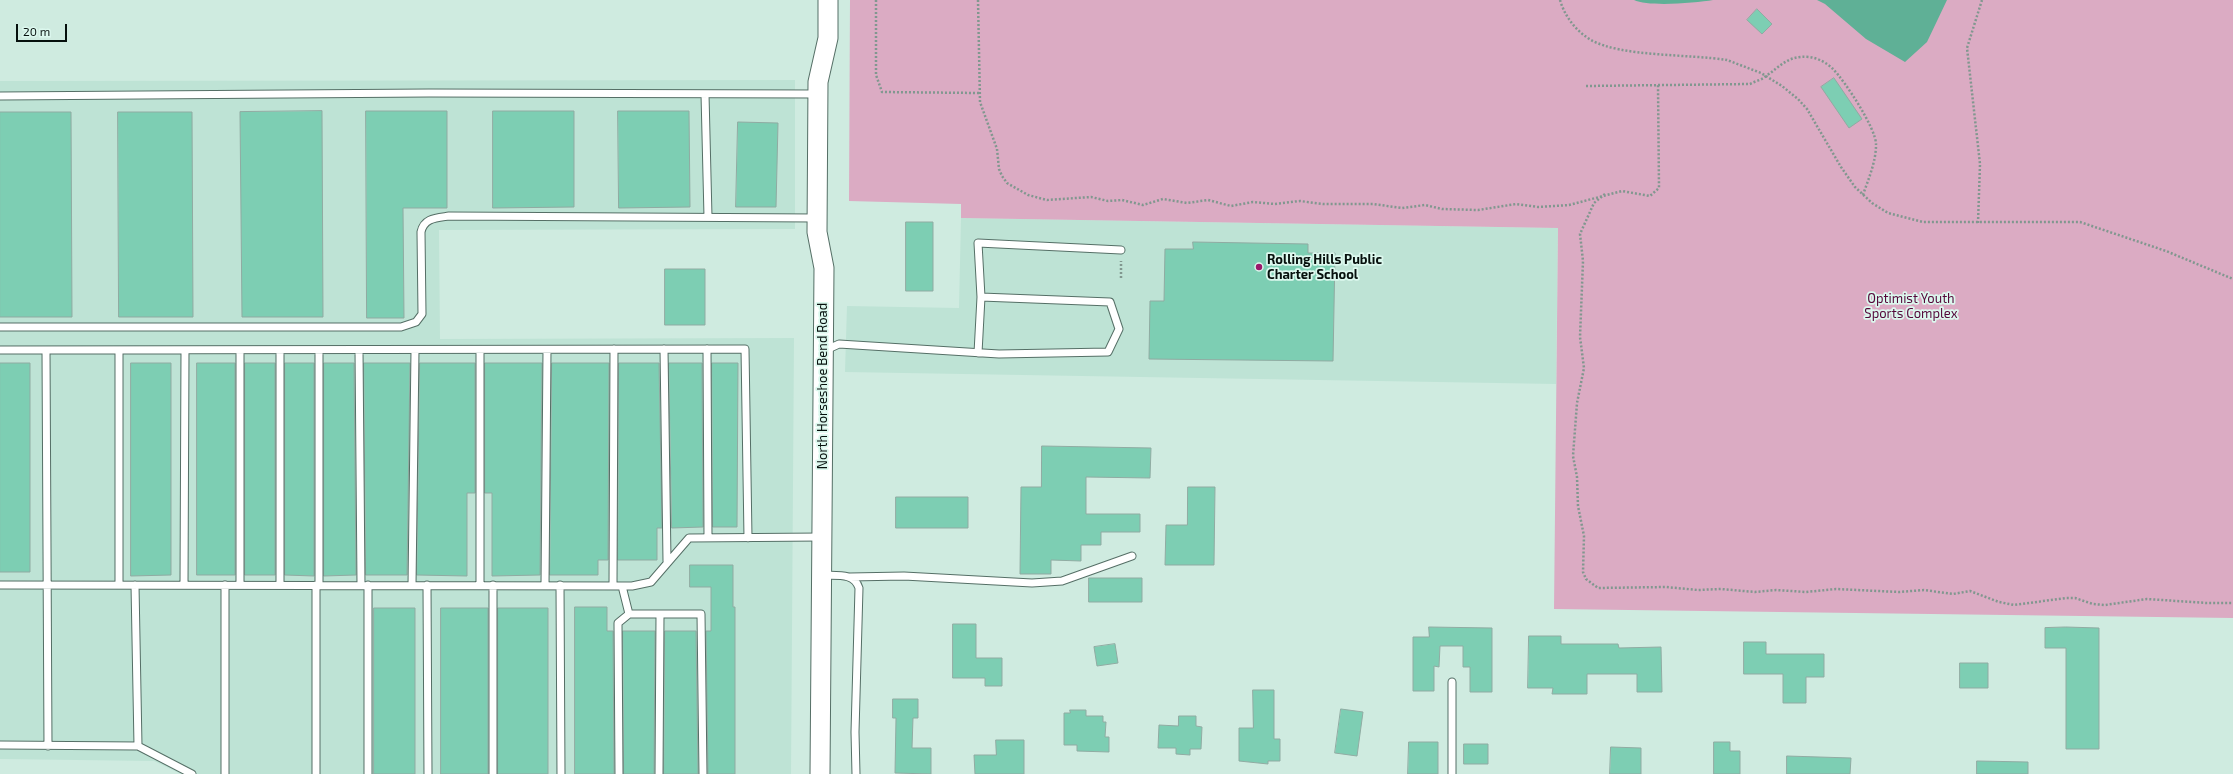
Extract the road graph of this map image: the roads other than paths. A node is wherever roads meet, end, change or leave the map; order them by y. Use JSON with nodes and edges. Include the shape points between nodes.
{"nodes":[{"id":1,"x":828,"y":0,"type":"edge"},
{"id":2,"x":705,"y":94,"type":"junction"},
{"id":3,"x":819,"y":94,"type":"junction"},
{"id":4,"x":0,"y":96,"type":"edge"},
{"id":5,"x":708,"y":217,"type":"junction"},
{"id":6,"x":817,"y":218,"type":"junction"},
{"id":7,"x":1121,"y":250,"type":"road end"},
{"id":8,"x":981,"y":297,"type":"junction"},
{"id":9,"x":0,"y":327,"type":"edge"},
{"id":10,"x":614,"y":349,"type":"junction"},
{"id":11,"x":664,"y":349,"type":"junction"},
{"id":12,"x":707,"y":349,"type":"junction"},
{"id":13,"x":0,"y":350,"type":"edge"},
{"id":14,"x":46,"y":350,"type":"junction"},
{"id":15,"x":119,"y":350,"type":"junction"},
{"id":16,"x":185,"y":350,"type":"junction"},
{"id":17,"x":240,"y":350,"type":"junction"},
{"id":18,"x":280,"y":350,"type":"junction"},
{"id":19,"x":319,"y":350,"type":"junction"},
{"id":20,"x":359,"y":350,"type":"junction"},
{"id":21,"x":415,"y":350,"type":"junction"},
{"id":22,"x":480,"y":350,"type":"junction"},
{"id":23,"x":547,"y":350,"type":"junction"},
{"id":24,"x":824,"y":351,"type":"junction"},
{"id":25,"x":978,"y":353,"type":"junction"},
{"id":26,"x":708,"y":537,"type":"junction"},
{"id":27,"x":822,"y":537,"type":"junction"},
{"id":28,"x":748,"y":538,"type":"junction"},
{"id":29,"x":1132,"y":556,"type":"dead end"},
{"id":30,"x":667,"y":561,"type":"junction"},
{"id":31,"x":822,"y":575,"type":"junction"},
{"id":32,"x":850,"y":576,"type":"junction"},
{"id":33,"x":0,"y":584,"type":"edge"},
{"id":34,"x":47,"y":584,"type":"junction"},
{"id":35,"x":120,"y":584,"type":"junction"},
{"id":36,"x":135,"y":584,"type":"junction"},
{"id":37,"x":184,"y":585,"type":"junction"},
{"id":38,"x":225,"y":585,"type":"junction"},
{"id":39,"x":240,"y":585,"type":"junction"},
{"id":40,"x":280,"y":585,"type":"junction"},
{"id":41,"x":317,"y":585,"type":"junction"},
{"id":42,"x":364,"y":585,"type":"junction"},
{"id":43,"x":412,"y":585,"type":"junction"},
{"id":44,"x":428,"y":585,"type":"junction"},
{"id":45,"x":480,"y":585,"type":"junction"},
{"id":46,"x":493,"y":585,"type":"junction"},
{"id":47,"x":545,"y":585,"type":"junction"},
{"id":48,"x":560,"y":585,"type":"junction"},
{"id":49,"x":613,"y":585,"type":"junction"},
{"id":50,"x":622,"y":586,"type":"junction"},
{"id":51,"x":629,"y":614,"type":"junction"},
{"id":52,"x":660,"y":615,"type":"junction"},
{"id":53,"x":1452,"y":682,"type":"dead end"},
{"id":54,"x":0,"y":745,"type":"edge"},
{"id":55,"x":48,"y":746,"type":"junction"},
{"id":56,"x":138,"y":746,"type":"junction"},
{"id":57,"x":192,"y":774,"type":"edge"},
{"id":58,"x":225,"y":774,"type":"edge"},
{"id":59,"x":316,"y":774,"type":"edge"},
{"id":60,"x":368,"y":774,"type":"edge"},
{"id":61,"x":428,"y":774,"type":"edge"},
{"id":62,"x":493,"y":774,"type":"edge"},
{"id":63,"x":560,"y":774,"type":"edge"},
{"id":64,"x":619,"y":774,"type":"edge"},
{"id":65,"x":659,"y":774,"type":"edge"},
{"id":66,"x":703,"y":774,"type":"edge"},
{"id":67,"x":820,"y":774,"type":"edge"},
{"id":68,"x":856,"y":774,"type":"edge"},
{"id":69,"x":1452,"y":774,"type":"edge"}],
"edges":[{"from":1,"to":3,"type":"street","name":"North Horseshoe Bend Road","via":[[828,38],[818,82]]},
{"from":2,"to":3,"type":"lane"},
{"from":2,"to":4,"type":"lane"},
{"from":2,"to":5,"type":"lane"},
{"from":3,"to":6,"type":"street","name":"North Horseshoe Bend Road"},
{"from":5,"to":6,"type":"lane"},
{"from":5,"to":9,"type":"lane","via":[[449,216],[431,219],[423,225],[421,232],[422,314],[416,322],[401,327]]},
{"from":6,"to":24,"type":"street","name":"North Horseshoe Bend Road","via":[[824,268]]},
{"from":7,"to":8,"type":"lane","via":[[978,244]]},
{"from":8,"to":25,"type":"lane"},
{"from":8,"to":25,"type":"lane","via":[[1110,302],[1118,329],[1108,352]]},
{"from":10,"to":11,"type":"lane"},
{"from":10,"to":23,"type":"lane"},
{"from":10,"to":49,"type":"lane"},
{"from":11,"to":12,"type":"lane"},
{"from":11,"to":30,"type":"lane"},
{"from":12,"to":26,"type":"lane"},
{"from":12,"to":28,"type":"lane","via":[[745,349]]},
{"from":13,"to":14,"type":"lane"},
{"from":14,"to":15,"type":"lane"},
{"from":14,"to":34,"type":"lane"},
{"from":15,"to":16,"type":"lane"},
{"from":15,"to":35,"type":"lane"},
{"from":16,"to":17,"type":"lane"},
{"from":16,"to":37,"type":"lane"},
{"from":17,"to":18,"type":"lane"},
{"from":17,"to":39,"type":"lane"},
{"from":18,"to":19,"type":"lane"},
{"from":18,"to":40,"type":"lane"},
{"from":19,"to":20,"type":"lane"},
{"from":19,"to":41,"type":"lane"},
{"from":20,"to":21,"type":"lane"},
{"from":20,"to":42,"type":"lane"},
{"from":21,"to":22,"type":"lane"},
{"from":21,"to":43,"type":"lane"},
{"from":22,"to":23,"type":"lane"},
{"from":22,"to":45,"type":"lane"},
{"from":23,"to":47,"type":"lane"},
{"from":24,"to":25,"type":"lane","via":[[839,344]]},
{"from":24,"to":27,"type":"street","name":"North Horseshoe Bend Road"},
{"from":26,"to":28,"type":"lane"},
{"from":26,"to":30,"type":"lane","via":[[689,538]]},
{"from":27,"to":28,"type":"lane"},
{"from":27,"to":31,"type":"street","name":"North Horseshoe Bend Road"},
{"from":29,"to":32,"type":"lane","via":[[1062,581]]},
{"from":30,"to":50,"type":"lane","via":[[651,582]]},
{"from":31,"to":32,"type":"lane"},
{"from":31,"to":67,"type":"street","name":"North Horseshoe Bend Road"},
{"from":32,"to":68,"type":"lane","via":[[857,581],[859,588]]},
{"from":33,"to":34,"type":"lane"},
{"from":34,"to":35,"type":"lane"},
{"from":34,"to":55,"type":"lane"},
{"from":35,"to":36,"type":"lane"},
{"from":36,"to":37,"type":"lane"},
{"from":36,"to":56,"type":"lane"},
{"from":37,"to":38,"type":"lane"},
{"from":38,"to":39,"type":"lane"},
{"from":38,"to":58,"type":"lane"},
{"from":39,"to":40,"type":"lane"},
{"from":40,"to":41,"type":"lane"},
{"from":41,"to":42,"type":"lane"},
{"from":41,"to":59,"type":"lane"},
{"from":42,"to":43,"type":"lane"},
{"from":42,"to":60,"type":"lane"},
{"from":43,"to":44,"type":"lane"},
{"from":44,"to":45,"type":"lane"},
{"from":44,"to":61,"type":"lane"},
{"from":45,"to":46,"type":"lane"},
{"from":46,"to":47,"type":"lane"},
{"from":46,"to":62,"type":"lane"},
{"from":47,"to":48,"type":"lane"},
{"from":48,"to":49,"type":"lane"},
{"from":48,"to":63,"type":"lane"},
{"from":49,"to":50,"type":"lane"},
{"from":50,"to":51,"type":"lane"},
{"from":51,"to":52,"type":"lane"},
{"from":51,"to":64,"type":"lane","via":[[618,623]]},
{"from":52,"to":65,"type":"lane"},
{"from":52,"to":66,"type":"lane","via":[[701,614]]},
{"from":53,"to":69,"type":"lane"},
{"from":54,"to":55,"type":"lane"},
{"from":55,"to":56,"type":"lane"},
{"from":56,"to":57,"type":"lane"}]}
